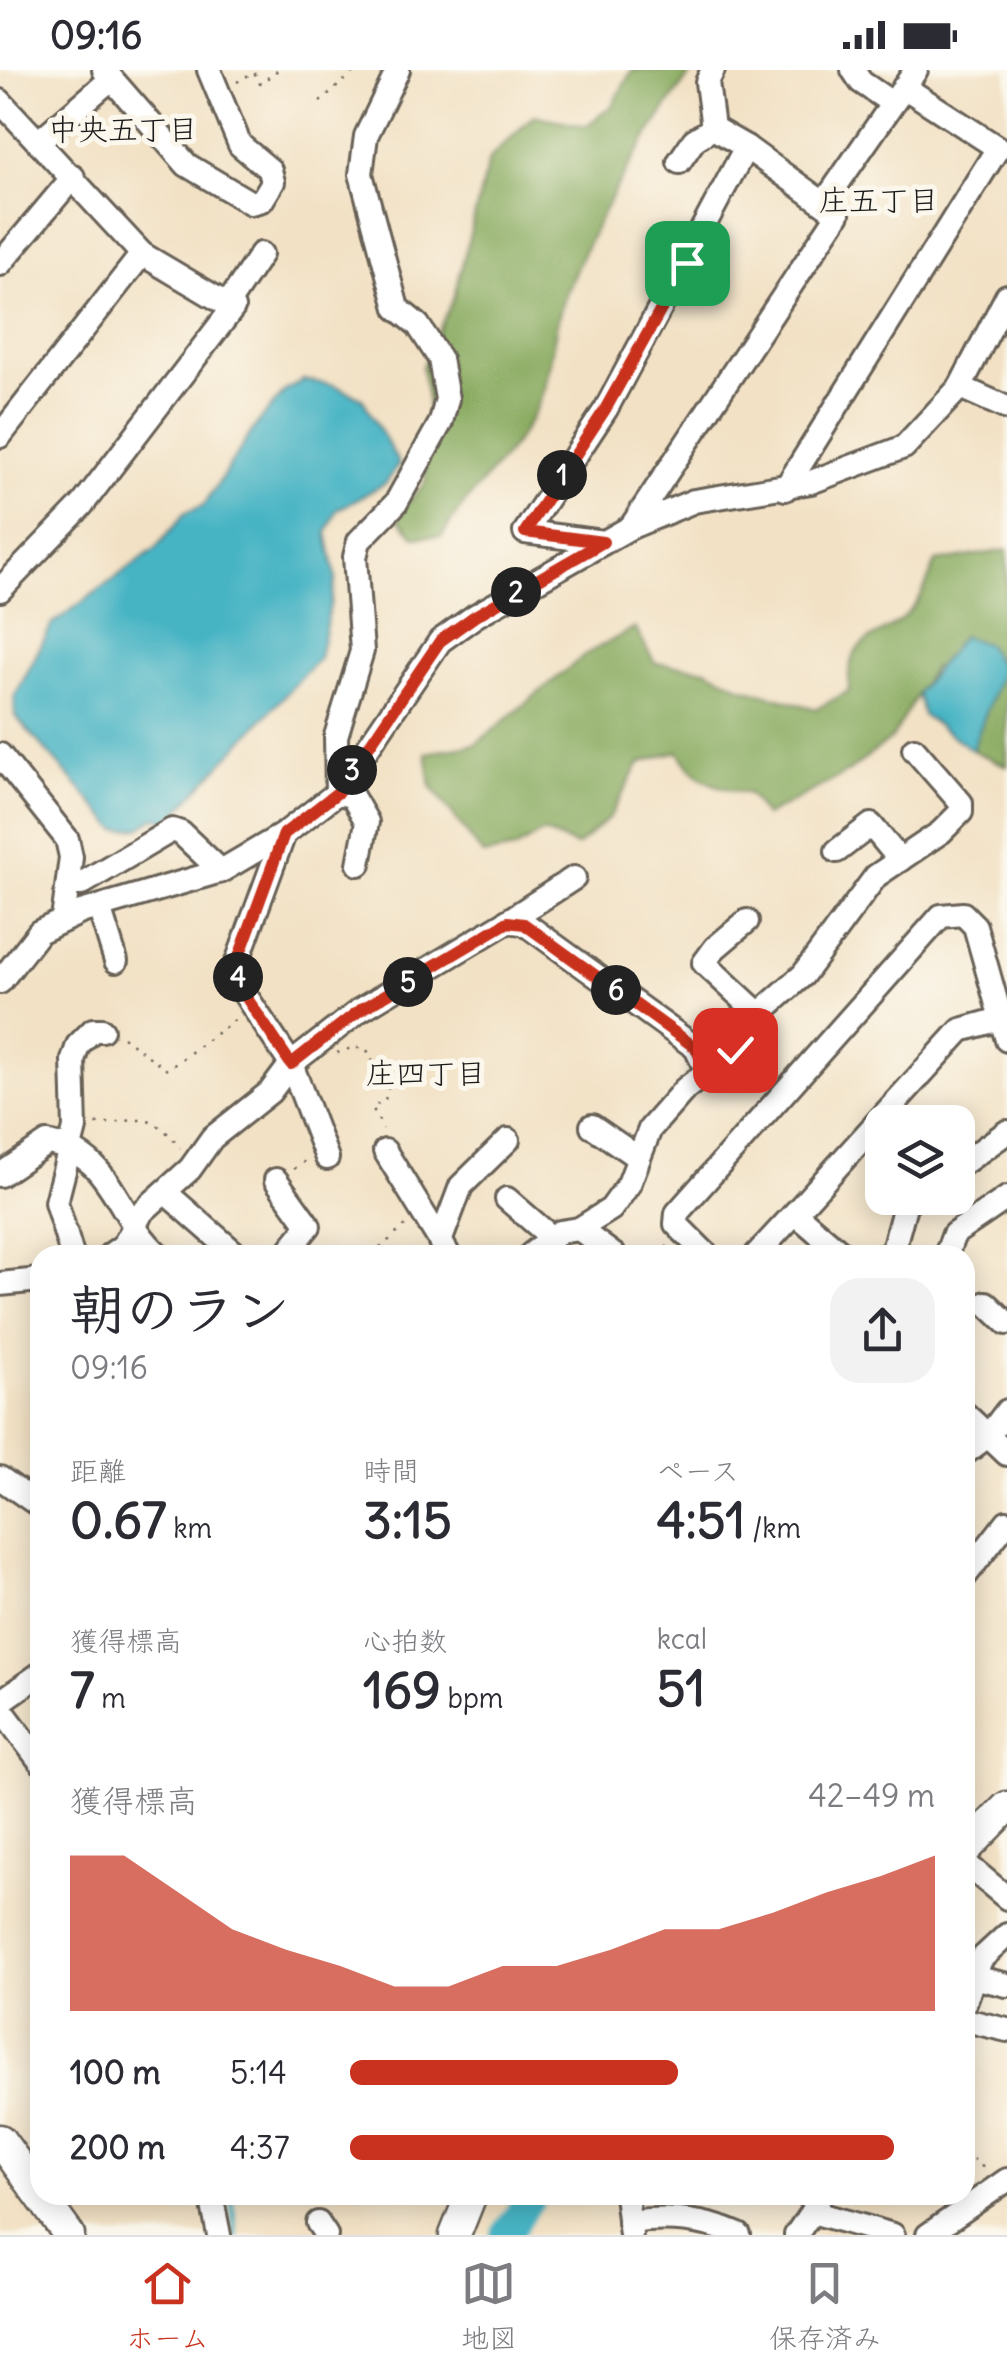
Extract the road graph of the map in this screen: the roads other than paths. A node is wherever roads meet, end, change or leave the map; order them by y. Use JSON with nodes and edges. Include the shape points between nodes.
{"nodes":[{"id":1,"x":209,"y":70,"type":"edge"},
{"id":2,"x":398,"y":70,"type":"edge"},
{"id":3,"x":713,"y":70,"type":"edge"},
{"id":4,"x":853,"y":70,"type":"edge"},
{"id":5,"x":108,"y":74,"type":"edge"},
{"id":6,"x":904,"y":87,"type":"edge"},
{"id":7,"x":0,"y":101,"type":"edge"},
{"id":8,"x":712,"y":128,"type":"junction"},
{"id":9,"x":39,"y":141,"type":"junction"},
{"id":10,"x":746,"y":147,"type":"junction"},
{"id":11,"x":679,"y":162,"type":"dead end"},
{"id":12,"x":72,"y":177,"type":"junction"},
{"id":13,"x":824,"y":203,"type":"junction"},
{"id":14,"x":142,"y":254,"type":"junction"},
{"id":15,"x":261,"y":254,"type":"dead end"},
{"id":16,"x":0,"y":264,"type":"edge"},
{"id":17,"x":1007,"y":296,"type":"edge"},
{"id":18,"x":227,"y":304,"type":"junction"},
{"id":19,"x":960,"y":388,"type":"junction"},
{"id":20,"x":1007,"y":408,"type":"edge"},
{"id":21,"x":0,"y":436,"type":"edge"},
{"id":22,"x":785,"y":488,"type":"junction"},
{"id":23,"x":631,"y":527,"type":"junction"},
{"id":24,"x":603,"y":542,"type":"junction"},
{"id":25,"x":0,"y":590,"type":"edge"},
{"id":26,"x":914,"y":749,"type":"dead end"},
{"id":27,"x":0,"y":755,"type":"edge"},
{"id":28,"x":337,"y":793,"type":"junction"},
{"id":29,"x":284,"y":834,"type":"junction"},
{"id":30,"x":837,"y":851,"type":"dead end"},
{"id":31,"x":900,"y":860,"type":"junction"},
{"id":32,"x":359,"y":864,"type":"dead end"},
{"id":33,"x":221,"y":872,"type":"junction"},
{"id":34,"x":574,"y":878,"type":"dead end"},
{"id":35,"x":69,"y":884,"type":"junction"},
{"id":36,"x":100,"y":906,"type":"junction"},
{"id":37,"x":64,"y":920,"type":"junction"},
{"id":38,"x":747,"y":921,"type":"dead end"},
{"id":39,"x":508,"y":922,"type":"junction"},
{"id":40,"x":116,"y":961,"type":"dead end"},
{"id":41,"x":0,"y":982,"type":"edge"},
{"id":42,"x":759,"y":1014,"type":"junction"},
{"id":43,"x":1005,"y":1025,"type":"edge"},
{"id":44,"x":102,"y":1030,"type":"road end"},
{"id":45,"x":297,"y":1060,"type":"junction"},
{"id":46,"x":707,"y":1072,"type":"junction"},
{"id":47,"x":592,"y":1126,"type":"dead end"},
{"id":48,"x":1007,"y":1132,"type":"edge"},
{"id":49,"x":508,"y":1140,"type":"dead end"},
{"id":50,"x":72,"y":1147,"type":"junction"},
{"id":51,"x":385,"y":1151,"type":"road end"},
{"id":52,"x":325,"y":1154,"type":"road end"},
{"id":53,"x":975,"y":1155,"type":"edge"},
{"id":54,"x":637,"y":1157,"type":"junction"},
{"id":55,"x":0,"y":1175,"type":"edge"},
{"id":56,"x":276,"y":1180,"type":"road end"},
{"id":57,"x":164,"y":1192,"type":"junction"},
{"id":58,"x":1007,"y":1198,"type":"edge"},
{"id":59,"x":507,"y":1199,"type":"dead end"},
{"id":60,"x":795,"y":1214,"type":"junction"},
{"id":61,"x":902,"y":1215,"type":"edge"},
{"id":62,"x":579,"y":1229,"type":"junction"},
{"id":63,"x":134,"y":1230,"type":"junction"},
{"id":64,"x":551,"y":1237,"type":"junction"},
{"id":65,"x":69,"y":1245,"type":"edge"},
{"id":66,"x":120,"y":1245,"type":"edge"},
{"id":67,"x":149,"y":1245,"type":"edge"},
{"id":68,"x":225,"y":1245,"type":"edge"},
{"id":69,"x":295,"y":1245,"type":"edge"},
{"id":70,"x":442,"y":1245,"type":"edge"},
{"id":71,"x":445,"y":1245,"type":"edge"},
{"id":72,"x":542,"y":1245,"type":"edge"},
{"id":73,"x":601,"y":1245,"type":"edge"},
{"id":74,"x":697,"y":1245,"type":"edge"},
{"id":75,"x":766,"y":1245,"type":"edge"},
{"id":76,"x":832,"y":1245,"type":"edge"},
{"id":77,"x":894,"y":1245,"type":"edge"},
{"id":78,"x":950,"y":1245,"type":"edge"},
{"id":79,"x":30,"y":1281,"type":"edge"},
{"id":80,"x":0,"y":1284,"type":"edge"},
{"id":81,"x":986,"y":1304,"type":"dead end"},
{"id":82,"x":1007,"y":1322,"type":"edge"},
{"id":83,"x":1007,"y":1411,"type":"edge"},
{"id":84,"x":975,"y":1424,"type":"edge"},
{"id":85,"x":988,"y":1436,"type":"junction"},
{"id":86,"x":975,"y":1446,"type":"edge"},
{"id":87,"x":1007,"y":1454,"type":"edge"},
{"id":88,"x":4,"y":1487,"type":"edge"},
{"id":89,"x":30,"y":1501,"type":"edge"},
{"id":90,"x":1007,"y":1522,"type":"edge"},
{"id":91,"x":975,"y":1563,"type":"edge"},
{"id":92,"x":30,"y":1682,"type":"edge"},
{"id":93,"x":0,"y":1705,"type":"edge"},
{"id":94,"x":30,"y":1747,"type":"edge"},
{"id":95,"x":1007,"y":1808,"type":"edge"},
{"id":96,"x":975,"y":1840,"type":"edge"},
{"id":97,"x":975,"y":1871,"type":"edge"},
{"id":98,"x":1007,"y":1898,"type":"edge"},
{"id":99,"x":1007,"y":1934,"type":"edge"},
{"id":100,"x":975,"y":1971,"type":"edge"},
{"id":101,"x":975,"y":1978,"type":"edge"},
{"id":102,"x":1007,"y":1984,"type":"edge"},
{"id":103,"x":975,"y":2022,"type":"edge"},
{"id":104,"x":1007,"y":2030,"type":"edge"},
{"id":105,"x":0,"y":2140,"type":"edge"},
{"id":106,"x":30,"y":2181,"type":"edge"},
{"id":107,"x":1005,"y":2182,"type":"edge"},
{"id":108,"x":975,"y":2203,"type":"edge"},
{"id":109,"x":47,"y":2205,"type":"edge"},
{"id":110,"x":213,"y":2205,"type":"edge"},
{"id":111,"x":467,"y":2205,"type":"edge"},
{"id":112,"x":814,"y":2205,"type":"edge"},
{"id":113,"x":820,"y":2205,"type":"edge"},
{"id":114,"x":972,"y":2205,"type":"edge"},
{"id":115,"x":630,"y":2229,"type":"edge"},
{"id":116,"x":69,"y":2235,"type":"edge"},
{"id":117,"x":219,"y":2235,"type":"edge"},
{"id":118,"x":455,"y":2235,"type":"edge"},
{"id":119,"x":739,"y":2235,"type":"edge"},
{"id":120,"x":796,"y":2235,"type":"edge"},
{"id":121,"x":893,"y":2235,"type":"edge"},
{"id":122,"x":928,"y":2235,"type":"edge"}],
"edges":[{"from":1,"to":5,"type":"street","via":[[240,145],[270,170],[273,182],[262,200],[252,203],[187,165]]},
{"from":2,"to":28,"type":"street","via":[[366,136],[361,174],[397,308],[418,325],[440,359],[446,399],[441,422],[396,503],[359,541],[362,651],[336,736]]},
{"from":3,"to":8,"type":"street","via":[[707,82]]},
{"from":4,"to":6,"type":"street","via":[[861,82]]},
{"from":5,"to":9,"type":"street"},
{"from":6,"to":13,"type":"street"},
{"from":6,"to":22,"type":"street","via":[[998,148]]},
{"from":7,"to":9,"type":"street"},
{"from":8,"to":10,"type":"street"},
{"from":8,"to":11,"type":"street"},
{"from":9,"to":12,"type":"street"},
{"from":10,"to":13,"type":"street"},
{"from":10,"to":24,"type":"street","via":[[606,408],[525,532]]},
{"from":12,"to":14,"type":"street"},
{"from":12,"to":16,"type":"street"},
{"from":13,"to":23,"type":"street","via":[[838,214]]},
{"from":14,"to":18,"type":"street"},
{"from":14,"to":21,"type":"street"},
{"from":15,"to":18,"type":"street"},
{"from":17,"to":19,"type":"street"},
{"from":18,"to":25,"type":"street","via":[[233,308],[82,504]]},
{"from":19,"to":20,"type":"street"},
{"from":19,"to":22,"type":"street","via":[[904,447]]},
{"from":22,"to":23,"type":"street","via":[[694,501]]},
{"from":23,"to":24,"type":"street"},
{"from":24,"to":28,"type":"street","via":[[440,641]]},
{"from":26,"to":31,"type":"street","via":[[962,803],[961,812]]},
{"from":27,"to":35,"type":"street","via":[[67,839]]},
{"from":28,"to":29,"type":"street"},
{"from":28,"to":32,"type":"street","via":[[352,796],[367,822]]},
{"from":29,"to":33,"type":"street"},
{"from":29,"to":45,"type":"street","via":[[236,965],[252,1008]]},
{"from":30,"to":31,"type":"street","via":[[871,825]]},
{"from":31,"to":42,"type":"street","via":[[858,894],[803,976]]},
{"from":33,"to":35,"type":"street","via":[[172,830],[82,884]]},
{"from":33,"to":36,"type":"street"},
{"from":34,"to":39,"type":"street"},
{"from":35,"to":37,"type":"street"},
{"from":36,"to":37,"type":"street"},
{"from":36,"to":40,"type":"street"},
{"from":37,"to":41,"type":"street","via":[[22,947]]},
{"from":38,"to":42,"type":"street","via":[[704,963]]},
{"from":39,"to":45,"type":"street","via":[[360,1010]]},
{"from":39,"to":46,"type":"street","via":[[524,924],[696,1048]]},
{"from":42,"to":46,"type":"street","via":[[752,1033]]},
{"from":43,"to":60,"type":"street","via":[[962,1030]]},
{"from":43,"to":74,"type":"street","via":[[976,926],[963,914],[941,916],[677,1213],[676,1224]]},
{"from":44,"to":50,"type":"street","via":[[93,1030],[72,1060]]},
{"from":45,"to":52,"type":"street"},
{"from":45,"to":57,"type":"street"},
{"from":46,"to":54,"type":"street","via":[[650,1128]]},
{"from":47,"to":54,"type":"street"},
{"from":48,"to":53,"type":"street"},
{"from":49,"to":71,"type":"street","via":[[462,1186]]},
{"from":50,"to":55,"type":"street","via":[[47,1143]]},
{"from":50,"to":63,"type":"street","via":[[112,1189]]},
{"from":50,"to":65,"type":"street","via":[[56,1202]]},
{"from":51,"to":70,"type":"street"},
{"from":54,"to":62,"type":"street","via":[[629,1184],[610,1209]]},
{"from":56,"to":69,"type":"street","via":[[309,1226]]},
{"from":57,"to":63,"type":"street"},
{"from":57,"to":68,"type":"street"},
{"from":58,"to":78,"type":"street","via":[[954,1234]]},
{"from":59,"to":64,"type":"street"},
{"from":60,"to":75,"type":"street"},
{"from":60,"to":76,"type":"street"},
{"from":61,"to":77,"type":"street"},
{"from":62,"to":64,"type":"street"},
{"from":62,"to":73,"type":"street"},
{"from":63,"to":66,"type":"street"},
{"from":63,"to":67,"type":"street"},
{"from":64,"to":72,"type":"street"},
{"from":79,"to":80,"type":"street"},
{"from":81,"to":82,"type":"street"},
{"from":83,"to":85,"type":"street"},
{"from":84,"to":85,"type":"street"},
{"from":85,"to":86,"type":"street"},
{"from":85,"to":87,"type":"street"},
{"from":88,"to":89,"type":"street"},
{"from":90,"to":91,"type":"street"},
{"from":92,"to":93,"type":"street"},
{"from":93,"to":94,"type":"street"},
{"from":95,"to":96,"type":"main road"},
{"from":97,"to":98,"type":"street"},
{"from":99,"to":100,"type":"street"},
{"from":101,"to":102,"type":"street"},
{"from":103,"to":104,"type":"street"},
{"from":105,"to":106,"type":"main road"},
{"from":107,"to":108,"type":"street"},
{"from":109,"to":116,"type":"main road"},
{"from":110,"to":117,"type":"street"},
{"from":111,"to":118,"type":"main road"},
{"from":112,"to":120,"type":"street"},
{"from":113,"to":121,"type":"street"},
{"from":114,"to":122,"type":"street"},
{"from":115,"to":119,"type":"street","via":[[676,2219]]}]}
